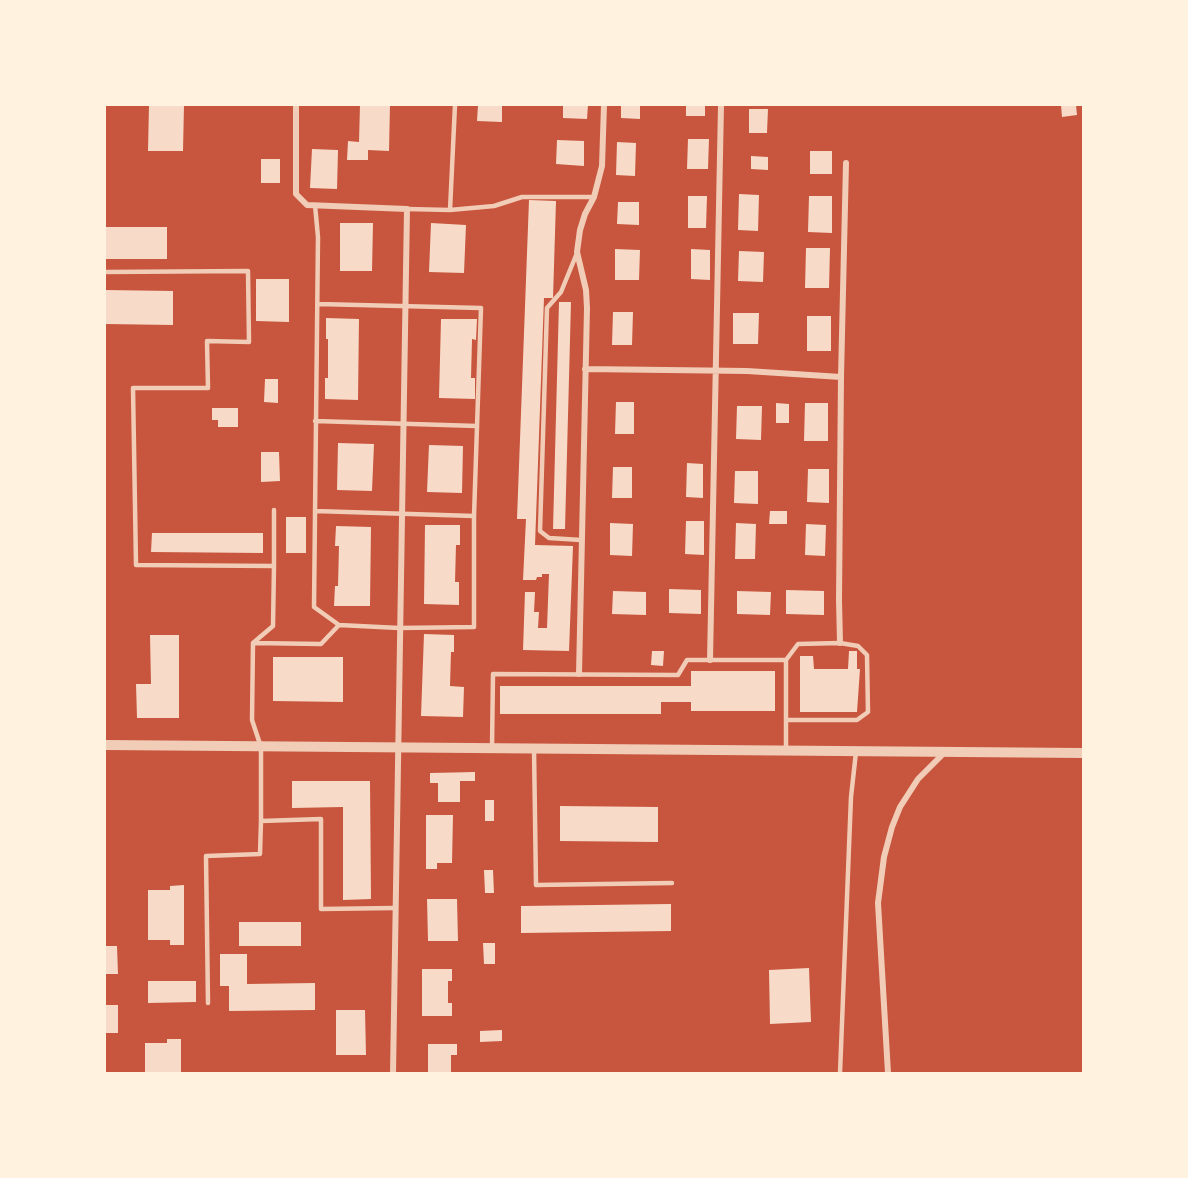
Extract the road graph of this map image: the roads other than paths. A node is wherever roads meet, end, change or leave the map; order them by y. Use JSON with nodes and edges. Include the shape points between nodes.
{"nodes":[{"id":1,"x":296,"y":105,"type":"edge"},
{"id":2,"x":455,"y":105,"type":"edge"},
{"id":3,"x":603,"y":105,"type":"edge"},
{"id":4,"x":721,"y":105,"type":"edge"},
{"id":5,"x":846,"y":164,"type":"dead end"},
{"id":6,"x":594,"y":197,"type":"junction"},
{"id":7,"x":315,"y":205,"type":"junction"},
{"id":8,"x":407,"y":209,"type":"junction"},
{"id":9,"x":450,"y":210,"type":"junction"},
{"id":10,"x":577,"y":252,"type":"junction"},
{"id":11,"x":105,"y":272,"type":"edge"},
{"id":12,"x":318,"y":304,"type":"junction"},
{"id":13,"x":405,"y":306,"type":"junction"},
{"id":14,"x":585,"y":369,"type":"junction"},
{"id":15,"x":717,"y":371,"type":"junction"},
{"id":16,"x":841,"y":377,"type":"junction"},
{"id":17,"x":315,"y":421,"type":"junction"},
{"id":18,"x":403,"y":424,"type":"junction"},
{"id":19,"x":477,"y":426,"type":"junction"},
{"id":20,"x":274,"y":510,"type":"dead end"},
{"id":21,"x":315,"y":511,"type":"junction"},
{"id":22,"x":401,"y":514,"type":"junction"},
{"id":23,"x":474,"y":516,"type":"junction"},
{"id":24,"x":581,"y":540,"type":"junction"},
{"id":25,"x":274,"y":566,"type":"junction"},
{"id":26,"x":339,"y":625,"type":"junction"},
{"id":27,"x":399,"y":628,"type":"junction"},
{"id":28,"x":253,"y":643,"type":"junction"},
{"id":29,"x":840,"y":643,"type":"junction"},
{"id":30,"x":710,"y":660,"type":"junction"},
{"id":31,"x":786,"y":660,"type":"junction"},
{"id":32,"x":579,"y":674,"type":"junction"},
{"id":33,"x":786,"y":720,"type":"junction"},
{"id":34,"x":105,"y":745,"type":"edge"},
{"id":35,"x":261,"y":747,"type":"junction"},
{"id":36,"x":397,"y":747,"type":"junction"},
{"id":37,"x":492,"y":748,"type":"junction"},
{"id":38,"x":534,"y":749,"type":"junction"},
{"id":39,"x":786,"y":750,"type":"junction"},
{"id":40,"x":856,"y":750,"type":"junction"},
{"id":41,"x":1083,"y":753,"type":"edge"},
{"id":42,"x":943,"y":754,"type":"junction"},
{"id":43,"x":261,"y":821,"type":"junction"},
{"id":44,"x":672,"y":883,"type":"dead end"},
{"id":45,"x":395,"y":908,"type":"junction"},
{"id":46,"x":208,"y":1003,"type":"dead end"},
{"id":47,"x":393,"y":1073,"type":"edge"},
{"id":48,"x":840,"y":1073,"type":"edge"},
{"id":49,"x":888,"y":1073,"type":"edge"}],
"edges":[{"from":1,"to":7,"type":"street","via":[[296,194],[307,205]]},
{"from":2,"to":9,"type":"lane"},
{"from":3,"to":6,"type":"street","via":[[602,166]]},
{"from":4,"to":15,"type":"street"},
{"from":5,"to":16,"type":"street"},
{"from":6,"to":9,"type":"lane","via":[[522,197],[494,206]]},
{"from":6,"to":10,"type":"street","via":[[580,230]]},
{"from":7,"to":8,"type":"street"},
{"from":7,"to":12,"type":"lane"},
{"from":8,"to":9,"type":"lane"},
{"from":8,"to":13,"type":"street"},
{"from":10,"to":14,"type":"street","via":[[586,290]]},
{"from":10,"to":24,"type":"lane","via":[[561,292],[547,308],[540,531],[549,538]]},
{"from":11,"to":25,"type":"lane","via":[[248,271],[249,342],[207,342],[208,388],[133,388],[136,565]]},
{"from":12,"to":13,"type":"lane"},
{"from":12,"to":17,"type":"lane"},
{"from":13,"to":18,"type":"street"},
{"from":13,"to":19,"type":"lane","via":[[481,308]]},
{"from":14,"to":15,"type":"street"},
{"from":14,"to":24,"type":"street"},
{"from":15,"to":16,"type":"street"},
{"from":15,"to":30,"type":"street"},
{"from":16,"to":29,"type":"street"},
{"from":17,"to":18,"type":"lane"},
{"from":17,"to":21,"type":"lane"},
{"from":18,"to":19,"type":"lane"},
{"from":18,"to":22,"type":"street"},
{"from":19,"to":23,"type":"lane"},
{"from":20,"to":25,"type":"lane"},
{"from":21,"to":22,"type":"lane"},
{"from":21,"to":26,"type":"lane","via":[[314,607]]},
{"from":22,"to":23,"type":"lane"},
{"from":22,"to":27,"type":"street"},
{"from":23,"to":27,"type":"lane","via":[[474,627]]},
{"from":24,"to":32,"type":"street"},
{"from":25,"to":28,"type":"lane","via":[[273,626]]},
{"from":26,"to":27,"type":"lane"},
{"from":26,"to":28,"type":"lane","via":[[321,644]]},
{"from":27,"to":36,"type":"street"},
{"from":28,"to":35,"type":"lane","via":[[252,720]]},
{"from":29,"to":31,"type":"lane","via":[[798,644]]},
{"from":29,"to":33,"type":"lane","via":[[858,646],[867,655],[868,712],[857,720]]},
{"from":30,"to":31,"type":"lane"},
{"from":30,"to":32,"type":"lane","via":[[687,660],[678,675]]},
{"from":31,"to":33,"type":"lane"},
{"from":32,"to":37,"type":"lane","via":[[493,674]]},
{"from":33,"to":39,"type":"lane"},
{"from":34,"to":35,"type":"street"},
{"from":35,"to":36,"type":"street"},
{"from":35,"to":43,"type":"lane"},
{"from":36,"to":37,"type":"street"},
{"from":36,"to":45,"type":"street"},
{"from":37,"to":38,"type":"street"},
{"from":38,"to":39,"type":"street"},
{"from":38,"to":44,"type":"lane","via":[[536,885]]},
{"from":39,"to":40,"type":"street"},
{"from":40,"to":42,"type":"street"},
{"from":40,"to":48,"type":"lane"},
{"from":41,"to":42,"type":"street"},
{"from":42,"to":49,"type":"street","via":[[918,779],[900,807],[884,857],[878,903]]},
{"from":43,"to":45,"type":"lane","via":[[321,819],[321,909]]},
{"from":43,"to":46,"type":"lane","via":[[260,855],[206,856]]},
{"from":45,"to":47,"type":"street"}]}
